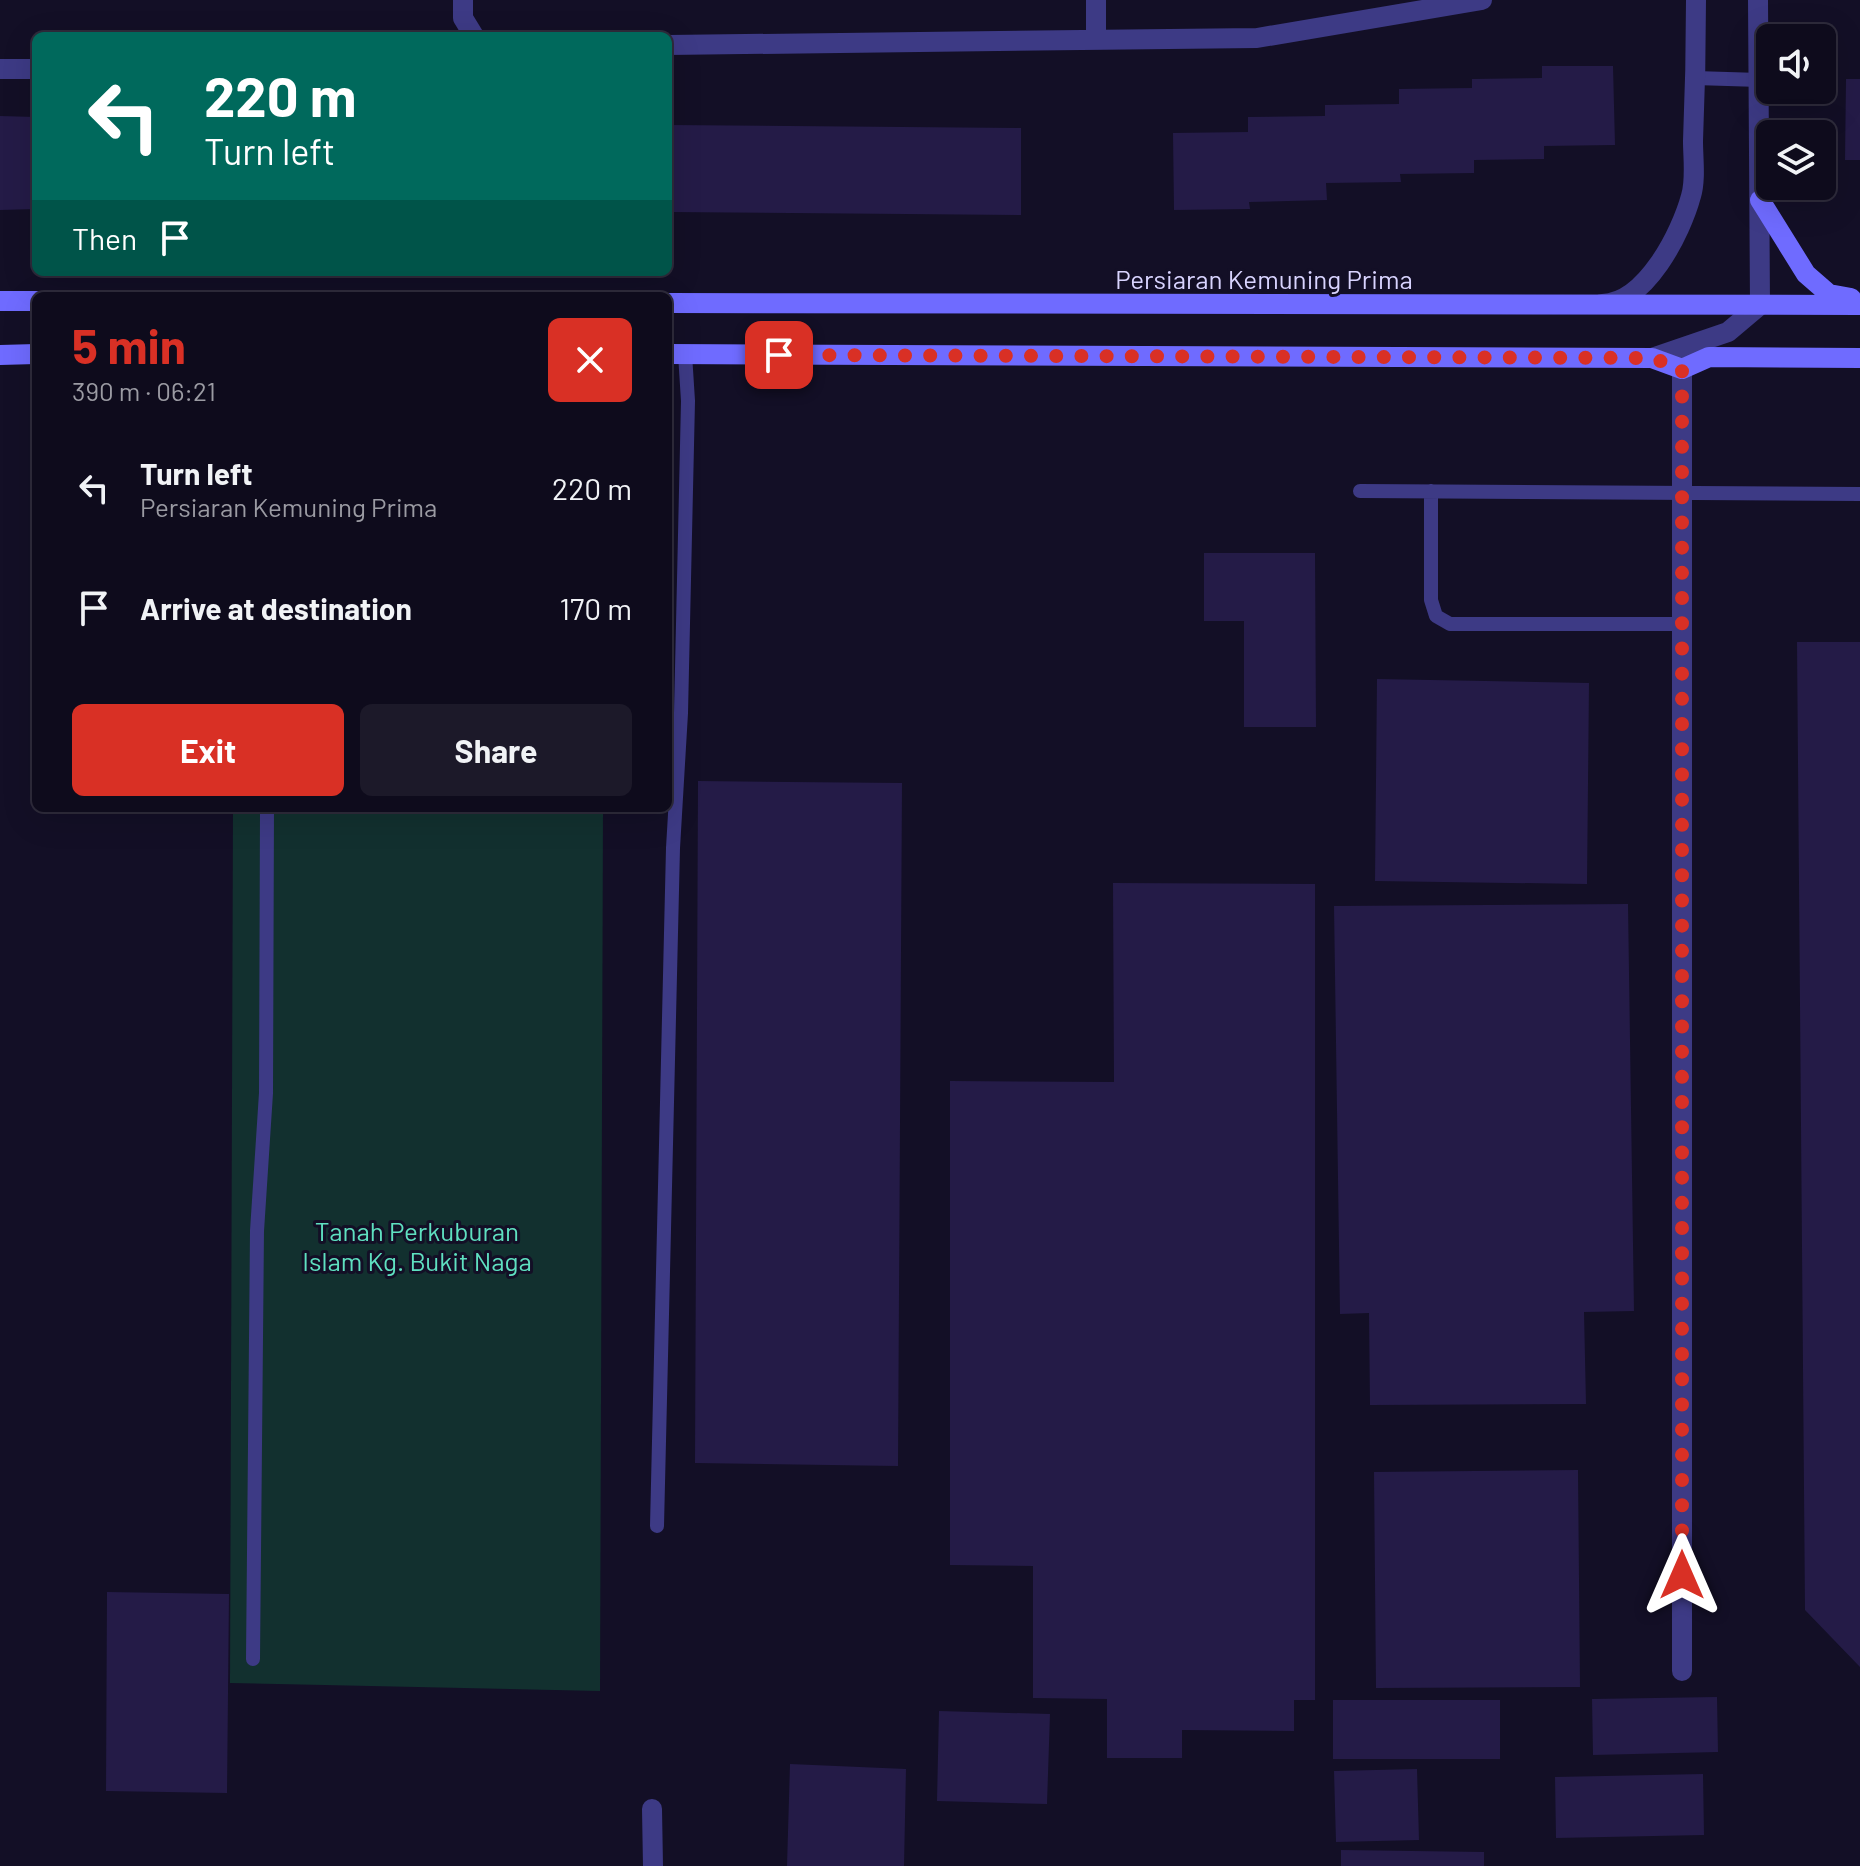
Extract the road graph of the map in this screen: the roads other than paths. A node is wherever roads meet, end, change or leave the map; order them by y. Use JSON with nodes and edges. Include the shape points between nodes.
{"nodes":[{"id":1,"x":463,"y":0,"type":"edge"},
{"id":2,"x":1096,"y":0,"type":"edge"},
{"id":3,"x":1482,"y":0,"type":"edge"},
{"id":4,"x":1696,"y":0,"type":"edge"},
{"id":5,"x":1758,"y":0,"type":"edge"},
{"id":6,"x":1759,"y":24,"type":"edge"},
{"id":7,"x":472,"y":32,"type":"edge"},
{"id":8,"x":1096,"y":40,"type":"junction"},
{"id":9,"x":672,"y":45,"type":"edge"},
{"id":10,"x":0,"y":69,"type":"edge"},
{"id":11,"x":32,"y":69,"type":"edge"},
{"id":12,"x":1695,"y":78,"type":"junction"},
{"id":13,"x":1756,"y":80,"type":"edge"},
{"id":14,"x":1760,"y":200,"type":"joint"},
{"id":15,"x":0,"y":301,"type":"edge"},
{"id":16,"x":32,"y":301,"type":"edge"},
{"id":17,"x":1860,"y":302,"type":"edge"},
{"id":18,"x":672,"y":303,"type":"edge"},
{"id":19,"x":1546,"y":304,"type":"junction"},
{"id":20,"x":1760,"y":305,"type":"junction"},
{"id":21,"x":32,"y":354,"type":"edge"},
{"id":22,"x":676,"y":354,"type":"edge"},
{"id":23,"x":0,"y":355,"type":"edge"},
{"id":24,"x":1652,"y":358,"type":"junction"},
{"id":25,"x":1860,"y":358,"type":"edge"},
{"id":26,"x":1682,"y":369,"type":"junction"},
{"id":27,"x":1360,"y":491,"type":"dead end"},
{"id":28,"x":1431,"y":491,"type":"junction"},
{"id":29,"x":1682,"y":493,"type":"junction"},
{"id":30,"x":1860,"y":494,"type":"edge"},
{"id":31,"x":1682,"y":624,"type":"junction"},
{"id":32,"x":267,"y":812,"type":"edge"},
{"id":33,"x":657,"y":1526,"type":"dead end"},
{"id":34,"x":253,"y":1659,"type":"dead end"},
{"id":35,"x":1682,"y":1671,"type":"dead end"},
{"id":36,"x":652,"y":1809,"type":"dead end"},
{"id":37,"x":653,"y":1866,"type":"edge"}],
"edges":[{"from":1,"to":7,"type":"street","via":[[463,18]]},
{"from":2,"to":8,"type":"street"},
{"from":3,"to":8,"type":"street","via":[[1257,38]]},
{"from":4,"to":12,"type":"street"},
{"from":5,"to":6,"type":"street"},
{"from":8,"to":9,"type":"street"},
{"from":10,"to":11,"type":"street"},
{"from":12,"to":13,"type":"lane"},
{"from":12,"to":19,"type":"street","via":[[1692,195],[1655,270],[1636,291],[1610,303]]},
{"from":14,"to":17,"type":"street","via":[[1806,274],[1829,294]]},
{"from":14,"to":20,"type":"street"},
{"from":15,"to":16,"type":"street"},
{"from":17,"to":20,"type":"street","name":"Persiaran Kemuning Prima"},
{"from":18,"to":19,"type":"street","name":"Persiaran Kemuning Prima"},
{"from":19,"to":20,"type":"street","name":"Persiaran Kemuning Prima"},
{"from":20,"to":24,"type":"street","via":[[1728,332]]},
{"from":21,"to":23,"type":"street"},
{"from":22,"to":24,"type":"street"},
{"from":22,"to":33,"type":"lane","via":[[688,401]]},
{"from":24,"to":26,"type":"street"},
{"from":25,"to":26,"type":"street","via":[[1709,357]]},
{"from":26,"to":29,"type":"street"},
{"from":27,"to":28,"type":"lane"},
{"from":28,"to":29,"type":"lane"},
{"from":28,"to":31,"type":"lane","via":[[1431,600],[1436,616],[1450,624]]},
{"from":29,"to":30,"type":"lane"},
{"from":29,"to":31,"type":"street"},
{"from":31,"to":35,"type":"street"},
{"from":32,"to":34,"type":"lane"},
{"from":36,"to":37,"type":"street"}]}
